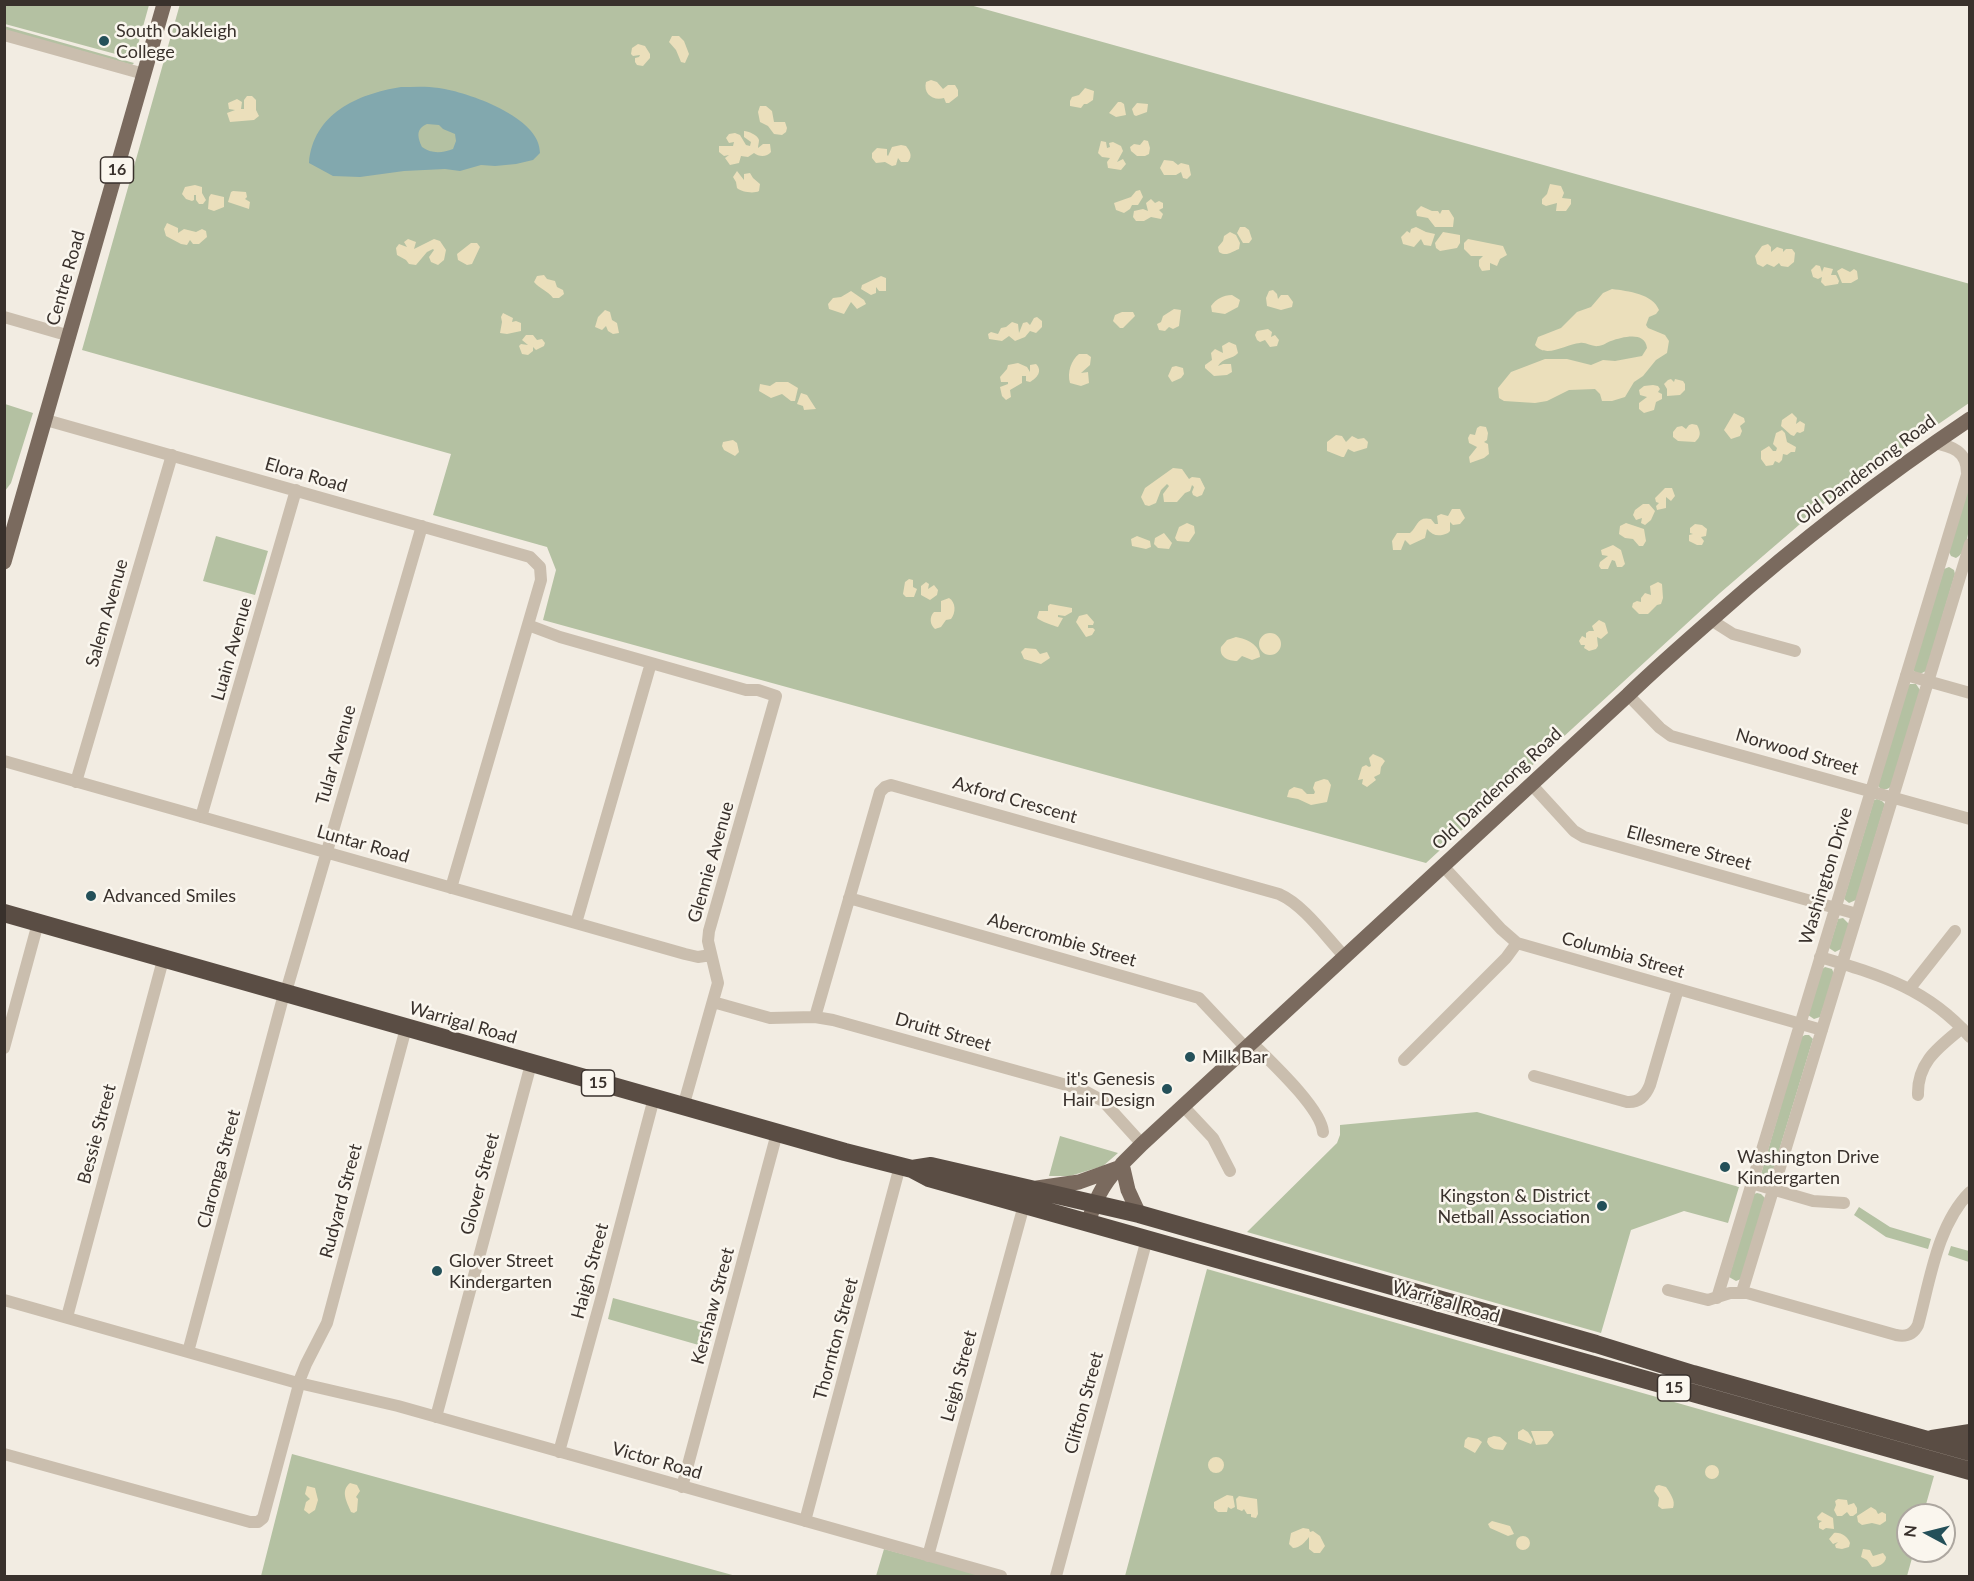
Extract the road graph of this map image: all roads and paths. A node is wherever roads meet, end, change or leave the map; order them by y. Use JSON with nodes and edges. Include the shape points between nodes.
{"nodes":[{"id":1,"x":164,"y":4,"type":"edge"},
{"id":2,"x":4,"y":35,"type":"edge"},
{"id":3,"x":144,"y":74,"type":"junction"},
{"id":4,"x":4,"y":317,"type":"edge"},
{"id":5,"x":70,"y":336,"type":"junction"},
{"id":6,"x":1970,"y":419,"type":"edge"},
{"id":7,"x":46,"y":420,"type":"junction"},
{"id":8,"x":1933,"y":443,"type":"junction"},
{"id":9,"x":172,"y":455,"type":"junction"},
{"id":10,"x":1968,"y":469,"type":"edge"},
{"id":11,"x":297,"y":490,"type":"junction"},
{"id":12,"x":422,"y":526,"type":"junction"},
{"id":13,"x":1970,"y":544,"type":"edge"},
{"id":14,"x":1941,"y":559,"type":"junction"},
{"id":15,"x":4,"y":562,"type":"edge"},
{"id":16,"x":1966,"y":567,"type":"edge"},
{"id":17,"x":1711,"y":620,"type":"junction"},
{"id":18,"x":527,"y":628,"type":"junction"},
{"id":19,"x":1795,"y":651,"type":"dead end"},
{"id":20,"x":651,"y":663,"type":"junction"},
{"id":21,"x":1906,"y":675,"type":"junction"},
{"id":22,"x":1928,"y":682,"type":"junction"},
{"id":23,"x":1970,"y":693,"type":"edge"},
{"id":24,"x":1629,"y":695,"type":"junction"},
{"id":25,"x":4,"y":761,"type":"edge"},
{"id":26,"x":76,"y":782,"type":"junction"},
{"id":27,"x":1531,"y":784,"type":"junction"},
{"id":28,"x":1870,"y":791,"type":"junction"},
{"id":29,"x":1892,"y":798,"type":"junction"},
{"id":30,"x":201,"y":817,"type":"junction"},
{"id":31,"x":1970,"y":819,"type":"edge"},
{"id":32,"x":326,"y":852,"type":"junction"},
{"id":33,"x":1443,"y":866,"type":"junction"},
{"id":34,"x":451,"y":888,"type":"junction"},
{"id":35,"x":849,"y":898,"type":"junction"},
{"id":36,"x":1835,"y":907,"type":"junction"},
{"id":37,"x":4,"y":913,"type":"edge"},
{"id":38,"x":1857,"y":914,"type":"junction"},
{"id":39,"x":38,"y":923,"type":"junction"},
{"id":40,"x":576,"y":923,"type":"junction"},
{"id":41,"x":1955,"y":931,"type":"dead end"},
{"id":42,"x":1517,"y":943,"type":"junction"},
{"id":43,"x":711,"y":956,"type":"junction"},
{"id":44,"x":1345,"y":957,"type":"junction"},
{"id":45,"x":1820,"y":957,"type":"junction"},
{"id":46,"x":163,"y":960,"type":"junction"},
{"id":47,"x":1842,"y":963,"type":"junction"},
{"id":48,"x":1910,"y":988,"type":"junction"},
{"id":49,"x":1678,"y":989,"type":"junction"},
{"id":50,"x":285,"y":994,"type":"junction"},
{"id":51,"x":714,"y":1002,"type":"junction"},
{"id":52,"x":815,"y":1017,"type":"junction"},
{"id":53,"x":1800,"y":1023,"type":"junction"},
{"id":54,"x":406,"y":1029,"type":"junction"},
{"id":55,"x":1822,"y":1030,"type":"junction"},
{"id":56,"x":1966,"y":1033,"type":"edge"},
{"id":57,"x":1249,"y":1045,"type":"junction"},
{"id":58,"x":4,"y":1048,"type":"edge"},
{"id":59,"x":1404,"y":1060,"type":"dead end"},
{"id":60,"x":531,"y":1064,"type":"junction"},
{"id":61,"x":1534,"y":1076,"type":"dead end"},
{"id":62,"x":1918,"y":1095,"type":"dead end"},
{"id":63,"x":654,"y":1098,"type":"junction"},
{"id":64,"x":1183,"y":1106,"type":"junction"},
{"id":65,"x":683,"y":1107,"type":"junction"},
{"id":66,"x":1323,"y":1132,"type":"dead end"},
{"id":67,"x":777,"y":1133,"type":"junction"},
{"id":68,"x":1142,"y":1144,"type":"junction"},
{"id":69,"x":1120,"y":1166,"type":"junction"},
{"id":70,"x":906,"y":1168,"type":"junction"},
{"id":71,"x":1230,"y":1171,"type":"dead end"},
{"id":72,"x":1751,"y":1183,"type":"junction"},
{"id":73,"x":1034,"y":1189,"type":"junction"},
{"id":74,"x":1774,"y":1190,"type":"junction"},
{"id":75,"x":1970,"y":1192,"type":"edge"},
{"id":76,"x":1094,"y":1202,"type":"junction"},
{"id":77,"x":1844,"y":1203,"type":"dead end"},
{"id":78,"x":1024,"y":1205,"type":"junction"},
{"id":79,"x":1139,"y":1214,"type":"junction"},
{"id":80,"x":1088,"y":1223,"type":"junction"},
{"id":81,"x":1147,"y":1239,"type":"junction"},
{"id":82,"x":1668,"y":1290,"type":"dead end"},
{"id":83,"x":1739,"y":1292,"type":"junction"},
{"id":84,"x":1717,"y":1298,"type":"junction"},
{"id":85,"x":4,"y":1300,"type":"edge"},
{"id":86,"x":67,"y":1317,"type":"junction"},
{"id":87,"x":188,"y":1352,"type":"junction"},
{"id":88,"x":299,"y":1383,"type":"junction"},
{"id":89,"x":436,"y":1417,"type":"junction"},
{"id":90,"x":1970,"y":1433,"type":"edge"},
{"id":91,"x":1927,"y":1440,"type":"junction"},
{"id":92,"x":559,"y":1452,"type":"junction"},
{"id":93,"x":1970,"y":1452,"type":"edge"},
{"id":94,"x":4,"y":1454,"type":"edge"},
{"id":95,"x":1970,"y":1471,"type":"edge"},
{"id":96,"x":682,"y":1487,"type":"junction"},
{"id":97,"x":806,"y":1521,"type":"junction"},
{"id":98,"x":928,"y":1556,"type":"junction"},
{"id":99,"x":1001,"y":1576,"type":"edge"},
{"id":100,"x":1056,"y":1576,"type":"edge"}],
"edges":[{"from":1,"to":3,"type":"main road","name":"Centre Road","number":"16"},
{"from":2,"to":3,"type":"street"},
{"from":3,"to":5,"type":"main road","name":"Centre Road","number":"16"},
{"from":4,"to":5,"type":"street"},
{"from":5,"to":7,"type":"main road","name":"Centre Road","number":"16"},
{"from":6,"to":8,"type":"main road","name":"Old Dandenong Road"},
{"from":7,"to":9,"type":"street","name":"Elora Road"},
{"from":7,"to":15,"type":"main road","name":"Centre Road","number":"16"},
{"from":8,"to":10,"type":"street","via":[[1960,452]]},
{"from":8,"to":17,"type":"main road","name":"Old Dandenong Road","via":[[1771,567]]},
{"from":9,"to":11,"type":"street","name":"Elora Road"},
{"from":9,"to":26,"type":"street","name":"Salem Avenue"},
{"from":10,"to":14,"type":"street","name":"Washington Drive"},
{"from":11,"to":12,"type":"street","name":"Elora Road"},
{"from":11,"to":30,"type":"street","name":"Luain Avenue"},
{"from":12,"to":18,"type":"street","name":"Elora Road","via":[[530,557],[540,567],[541,580]]},
{"from":12,"to":32,"type":"street","name":"Tular Avenue"},
{"from":13,"to":16,"type":"street"},
{"from":14,"to":16,"type":"street"},
{"from":14,"to":21,"type":"street","name":"Washington Drive"},
{"from":16,"to":22,"type":"street"},
{"from":17,"to":19,"type":"street","via":[[1733,634]]},
{"from":17,"to":24,"type":"main road","name":"Old Dandenong Road"},
{"from":18,"to":20,"type":"street"},
{"from":18,"to":34,"type":"street"},
{"from":20,"to":40,"type":"street"},
{"from":20,"to":43,"type":"street","name":"Glennie Avenue","via":[[776,699],[709,932]]},
{"from":21,"to":22,"type":"street"},
{"from":21,"to":28,"type":"street","name":"Washington Drive"},
{"from":22,"to":23,"type":"street"},
{"from":22,"to":29,"type":"street"},
{"from":24,"to":27,"type":"main road","name":"Old Dandenong Road"},
{"from":24,"to":28,"type":"street","name":"Norwood Street","via":[[1666,734]]},
{"from":25,"to":26,"type":"street","name":"Luntar Road"},
{"from":26,"to":30,"type":"street","name":"Luntar Road"},
{"from":27,"to":33,"type":"main road","name":"Old Dandenong Road"},
{"from":27,"to":36,"type":"street","name":"Ellesmere Street","via":[[1584,837]]},
{"from":28,"to":29,"type":"street","name":"Norwood Street"},
{"from":28,"to":36,"type":"street","name":"Washington Drive"},
{"from":29,"to":31,"type":"street","name":"Norwood Street"},
{"from":29,"to":38,"type":"street"},
{"from":30,"to":32,"type":"street","name":"Luntar Road"},
{"from":32,"to":34,"type":"street","name":"Luntar Road"},
{"from":32,"to":50,"type":"street","name":"Tular Avenue"},
{"from":33,"to":42,"type":"street","name":"Columbia Street"},
{"from":33,"to":44,"type":"main road","name":"Old Dandenong Road"},
{"from":34,"to":40,"type":"street","name":"Luntar Road"},
{"from":35,"to":44,"type":"street","name":"Axford Crescent","via":[[880,792],[895,785],[1279,894],[1300,908]]},
{"from":35,"to":52,"type":"street","name":"Axford Crescent"},
{"from":35,"to":57,"type":"street","name":"Abercrombie Street","via":[[1199,998]]},
{"from":36,"to":38,"type":"street","name":"Ellesmere Street"},
{"from":36,"to":45,"type":"street","name":"Washington Drive"},
{"from":37,"to":39,"type":"highway","name":"Warrigal Road","number":"15"},
{"from":38,"to":47,"type":"street"},
{"from":39,"to":46,"type":"highway","name":"Warrigal Road","number":"15"},
{"from":39,"to":58,"type":"street"},
{"from":40,"to":43,"type":"street","name":"Luntar Road","via":[[698,957]]},
{"from":41,"to":48,"type":"street"},
{"from":42,"to":49,"type":"street","name":"Columbia Street"},
{"from":42,"to":59,"type":"street"},
{"from":43,"to":51,"type":"street","name":"Glennie Avenue","via":[[718,983]]},
{"from":44,"to":57,"type":"main road","name":"Old Dandenong Road"},
{"from":45,"to":47,"type":"street"},
{"from":45,"to":53,"type":"street","name":"Washington Drive"},
{"from":46,"to":50,"type":"highway","name":"Warrigal Road","number":"15"},
{"from":46,"to":86,"type":"street","name":"Bessie Street"},
{"from":47,"to":48,"type":"street"},
{"from":47,"to":55,"type":"street"},
{"from":48,"to":56,"type":"street","via":[[1939,1007]]},
{"from":49,"to":53,"type":"street","name":"Columbia Street"},
{"from":49,"to":61,"type":"street","via":[[1650,1084],[1640,1099],[1627,1102]]},
{"from":50,"to":54,"type":"highway","name":"Warrigal Road","number":"15"},
{"from":50,"to":87,"type":"street","name":"Claronga Street"},
{"from":51,"to":52,"type":"street","name":"Druitt Street","via":[[770,1018]]},
{"from":51,"to":65,"type":"street","name":"Glennie Avenue"},
{"from":52,"to":68,"type":"street","name":"Druitt Street","via":[[1089,1092],[1103,1101]]},
{"from":53,"to":55,"type":"street","name":"Columbia Street"},
{"from":53,"to":72,"type":"street","name":"Washington Drive"},
{"from":54,"to":60,"type":"highway","name":"Warrigal Road","number":"15"},
{"from":54,"to":88,"type":"street","name":"Rudyard Street","via":[[327,1323]]},
{"from":55,"to":74,"type":"street"},
{"from":56,"to":62,"type":"street","via":[[1940,1046],[1926,1061],[1918,1080]]},
{"from":57,"to":64,"type":"main road","name":"Old Dandenong Road"},
{"from":57,"to":66,"type":"street","name":"Abercrombie Street","via":[[1311,1107]]},
{"from":60,"to":63,"type":"highway","name":"Warrigal Road","number":"15"},
{"from":60,"to":89,"type":"street","name":"Glover Street"},
{"from":63,"to":65,"type":"highway","name":"Warrigal Road","number":"15"},
{"from":63,"to":92,"type":"street","name":"Haigh Street"},
{"from":64,"to":68,"type":"main road","name":"Old Dandenong Road"},
{"from":64,"to":71,"type":"street","via":[[1213,1138]]},
{"from":65,"to":67,"type":"highway","name":"Warrigal Road","number":"15"},
{"from":67,"to":70,"type":"highway","name":"Warrigal Road","number":"15"},
{"from":67,"to":96,"type":"street","name":"Kershaw Street"},
{"from":68,"to":69,"type":"main road","name":"Old Dandenong Road"},
{"from":69,"to":73,"type":"main road","via":[[1079,1182]]},
{"from":69,"to":76,"type":"main road","name":"Old Dandenong Road"},
{"from":69,"to":79,"type":"main road"},
{"from":70,"to":73,"type":"highway","name":"Warrigal Road","number":"15","via":[[931,1166]]},
{"from":70,"to":78,"type":"highway","name":"Warrigal Road","number":"15"},
{"from":70,"to":97,"type":"street","name":"Thornton Street"},
{"from":72,"to":74,"type":"street"},
{"from":72,"to":84,"type":"street","name":"Washington Drive"},
{"from":73,"to":76,"type":"highway","name":"Warrigal Road","number":"15"},
{"from":74,"to":77,"type":"street","via":[[1821,1203]]},
{"from":74,"to":83,"type":"street"},
{"from":75,"to":83,"type":"street","via":[[1945,1228],[1918,1325],[1911,1334],[1896,1335]]},
{"from":76,"to":79,"type":"highway","name":"Warrigal Road","number":"15"},
{"from":76,"to":80,"type":"main road","name":"Old Dandenong Road"},
{"from":78,"to":80,"type":"highway","name":"Warrigal Road","number":"15"},
{"from":78,"to":98,"type":"street","name":"Leigh Street"},
{"from":79,"to":91,"type":"highway","name":"Warrigal Road","number":"15"},
{"from":80,"to":81,"type":"highway","name":"Warrigal Road","number":"15"},
{"from":81,"to":95,"type":"highway","name":"Warrigal Road","number":"15"},
{"from":81,"to":100,"type":"street","name":"Clifton Street"},
{"from":82,"to":84,"type":"street","via":[[1703,1300]]},
{"from":83,"to":84,"type":"street"},
{"from":85,"to":86,"type":"street","name":"Victor Road"},
{"from":86,"to":87,"type":"street","name":"Victor Road"},
{"from":87,"to":88,"type":"street","name":"Victor Road"},
{"from":88,"to":89,"type":"street","name":"Victor Road"},
{"from":88,"to":94,"type":"street","name":"Rudyard Street","via":[[263,1518],[258,1521],[250,1522]]},
{"from":89,"to":92,"type":"street","name":"Victor Road"},
{"from":90,"to":91,"type":"highway"},
{"from":91,"to":93,"type":"highway","name":"Warrigal Road","number":"15"},
{"from":92,"to":96,"type":"street","name":"Victor Road"},
{"from":96,"to":97,"type":"street","name":"Victor Road"},
{"from":97,"to":98,"type":"street","name":"Victor Road"},
{"from":98,"to":99,"type":"street","name":"Victor Road"}]}
